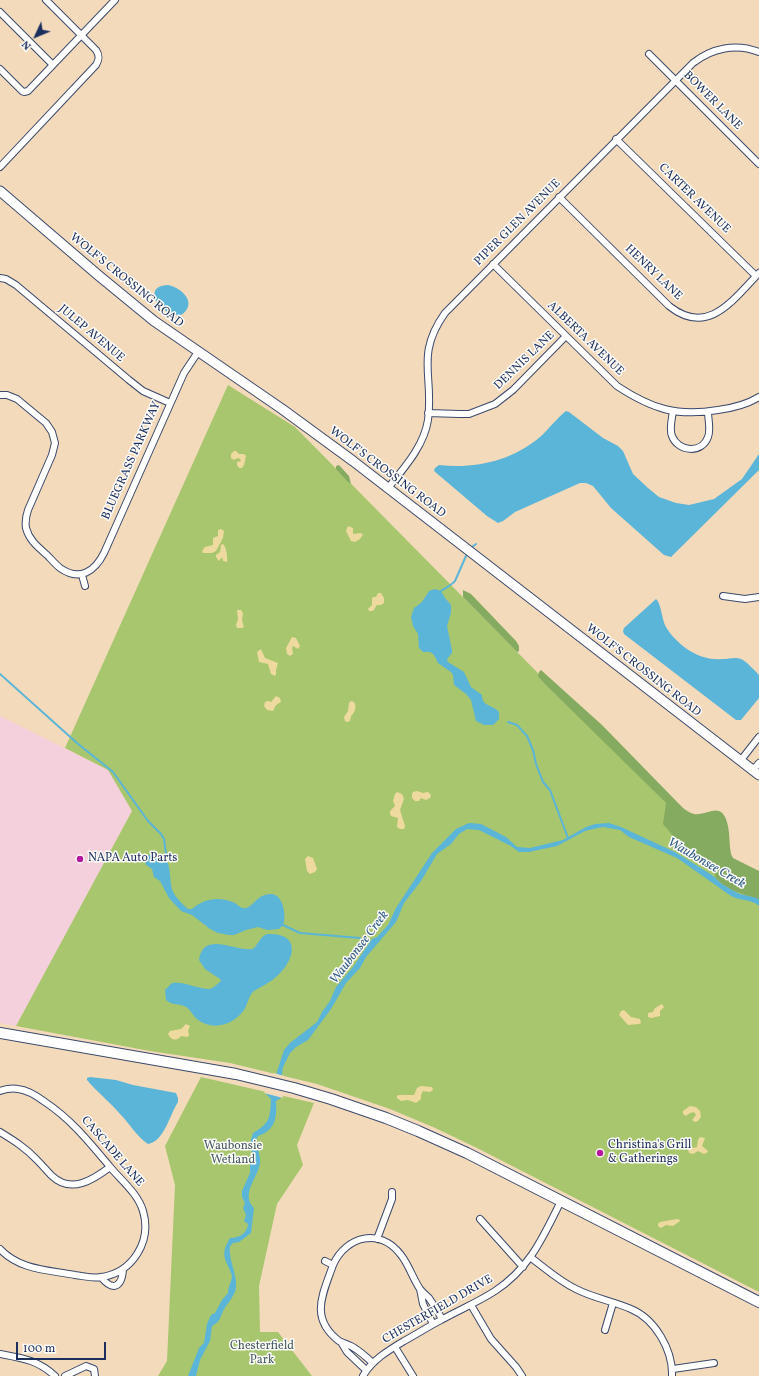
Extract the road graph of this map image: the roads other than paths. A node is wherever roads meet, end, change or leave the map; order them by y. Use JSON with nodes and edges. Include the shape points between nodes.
{"nodes":[{"id":1,"x":46,"y":0,"type":"edge"},
{"id":2,"x":115,"y":0,"type":"edge"},
{"id":3,"x":0,"y":12,"type":"edge"},
{"id":4,"x":82,"y":35,"type":"junction"},
{"id":5,"x":759,"y":52,"type":"edge"},
{"id":6,"x":649,"y":54,"type":"dead end"},
{"id":7,"x":53,"y":65,"type":"junction"},
{"id":8,"x":0,"y":69,"type":"edge"},
{"id":9,"x":675,"y":80,"type":"junction"},
{"id":10,"x":616,"y":139,"type":"junction"},
{"id":11,"x":759,"y":164,"type":"edge"},
{"id":12,"x":0,"y":167,"type":"edge"},
{"id":13,"x":0,"y":191,"type":"edge"},
{"id":14,"x":559,"y":197,"type":"junction"},
{"id":15,"x":493,"y":264,"type":"junction"},
{"id":16,"x":758,"y":274,"type":"edge"},
{"id":17,"x":0,"y":278,"type":"edge"},
{"id":18,"x":566,"y":336,"type":"junction"},
{"id":19,"x":198,"y":352,"type":"junction"},
{"id":20,"x":1,"y":393,"type":"edge"},
{"id":21,"x":759,"y":397,"type":"edge"},
{"id":22,"x":170,"y":402,"type":"junction"},
{"id":23,"x":673,"y":411,"type":"junction"},
{"id":24,"x":708,"y":412,"type":"junction"},
{"id":25,"x":428,"y":413,"type":"junction"},
{"id":26,"x":388,"y":488,"type":"junction"},
{"id":27,"x":82,"y":574,"type":"junction"},
{"id":28,"x":85,"y":586,"type":"dead end"},
{"id":29,"x":723,"y":596,"type":"dead end"},
{"id":30,"x":759,"y":597,"type":"edge"},
{"id":31,"x":759,"y":737,"type":"edge"},
{"id":32,"x":740,"y":760,"type":"junction"},
{"id":33,"x":757,"y":769,"type":"edge"},
{"id":34,"x":0,"y":1033,"type":"edge"},
{"id":35,"x":0,"y":1091,"type":"edge"},
{"id":36,"x":0,"y":1132,"type":"edge"},
{"id":37,"x":110,"y":1167,"type":"junction"},
{"id":38,"x":392,"y":1192,"type":"dead end"},
{"id":39,"x":561,"y":1202,"type":"junction"},
{"id":40,"x":480,"y":1219,"type":"dead end"},
{"id":41,"x":378,"y":1239,"type":"junction"},
{"id":42,"x":0,"y":1249,"type":"edge"},
{"id":43,"x":530,"y":1257,"type":"junction"},
{"id":44,"x":325,"y":1261,"type":"dead end"},
{"id":45,"x":332,"y":1265,"type":"junction"},
{"id":46,"x":523,"y":1268,"type":"junction"},
{"id":47,"x":123,"y":1269,"type":"junction"},
{"id":48,"x":101,"y":1277,"type":"junction"},
{"id":49,"x":420,"y":1289,"type":"junction"},
{"id":50,"x":759,"y":1302,"type":"edge"},
{"id":51,"x":613,"y":1303,"type":"junction"},
{"id":52,"x":470,"y":1305,"type":"junction"},
{"id":53,"x":442,"y":1320,"type":"junction"},
{"id":54,"x":432,"y":1324,"type":"junction"},
{"id":55,"x":605,"y":1330,"type":"dead end"},
{"id":56,"x":341,"y":1342,"type":"junction"},
{"id":57,"x":395,"y":1347,"type":"junction"},
{"id":58,"x":0,"y":1354,"type":"edge"},
{"id":59,"x":373,"y":1363,"type":"junction"},
{"id":60,"x":714,"y":1363,"type":"dead end"},
{"id":61,"x":673,"y":1369,"type":"junction"},
{"id":62,"x":365,"y":1373,"type":"edge"},
{"id":63,"x":55,"y":1376,"type":"edge"},
{"id":64,"x":65,"y":1376,"type":"edge"},
{"id":65,"x":95,"y":1376,"type":"edge"},
{"id":66,"x":413,"y":1376,"type":"edge"},
{"id":67,"x":522,"y":1376,"type":"edge"},
{"id":68,"x":672,"y":1376,"type":"edge"}],
"edges":[{"from":1,"to":4,"type":"street"},
{"from":2,"to":4,"type":"street"},
{"from":3,"to":7,"type":"street"},
{"from":4,"to":7,"type":"street"},
{"from":4,"to":12,"type":"street","via":[[98,53],[98,62]]},
{"from":5,"to":9,"type":"street","name":"PIPER GLEN AVENUE","via":[[740,47],[718,50],[698,59]]},
{"from":6,"to":9,"type":"street","name":"BOWER LANE"},
{"from":7,"to":8,"type":"street","via":[[24,92]]},
{"from":9,"to":10,"type":"street","name":"PIPER GLEN AVENUE"},
{"from":9,"to":11,"type":"street","name":"BOWER LANE"},
{"from":10,"to":14,"type":"street","name":"PIPER GLEN AVENUE"},
{"from":10,"to":16,"type":"street","name":"CARTER AVENUE"},
{"from":13,"to":19,"type":"main road","name":"WOLF'S CROSSING ROAD","via":[[141,310]]},
{"from":14,"to":15,"type":"street","name":"PIPER GLEN AVENUE"},
{"from":14,"to":16,"type":"street","name":"HENRY LANE","via":[[669,306],[682,315],[701,318],[713,315],[725,307]]},
{"from":15,"to":18,"type":"street","name":"ALBERTA AVENUE"},
{"from":15,"to":25,"type":"street","name":"PIPER GLEN AVENUE","via":[[445,313],[433,333],[427,355]]},
{"from":17,"to":22,"type":"street","name":"JULEP AVENUE","via":[[16,285],[143,391]]},
{"from":18,"to":23,"type":"street","name":"ALBERTA AVENUE","via":[[617,386],[636,399]]},
{"from":18,"to":25,"type":"street","name":"DENNIS LANE","via":[[513,390],[495,404],[469,414]]},
{"from":19,"to":22,"type":"street","name":"BLUEGRASS PARKWAY"},
{"from":19,"to":26,"type":"main road","name":"WOLF'S CROSSING ROAD","via":[[282,409]]},
{"from":20,"to":27,"type":"street","via":[[17,399],[46,423],[56,436],[52,454],[25,519],[26,528],[32,540],[60,568],[71,574]]},
{"from":21,"to":24,"type":"street","name":"ALBERTA AVENUE","via":[[737,407]]},
{"from":22,"to":27,"type":"street","name":"BLUEGRASS PARKWAY","via":[[100,561],[93,569]]},
{"from":23,"to":24,"type":"street","name":"ALBERTA AVENUE","via":[[692,414]]},
{"from":23,"to":24,"type":"street","via":[[672,436],[682,447],[690,450],[698,449],[709,436]]},
{"from":25,"to":26,"type":"street","name":"PIPER GLEN AVENUE","via":[[426,430],[419,445]]},
{"from":26,"to":32,"type":"main road","name":"WOLF'S CROSSING ROAD"},
{"from":27,"to":28,"type":"street"},
{"from":29,"to":30,"type":"street","via":[[745,599]]},
{"from":31,"to":32,"type":"street"},
{"from":32,"to":33,"type":"main road","name":"WOLF'S CROSSING ROAD"},
{"from":34,"to":39,"type":"main road","via":[[261,1079],[294,1088],[418,1130]]},
{"from":35,"to":37,"type":"street","name":"CASCADE LANE","via":[[25,1090],[47,1103],[73,1124]]},
{"from":36,"to":37,"type":"street","via":[[24,1148],[52,1176],[64,1183],[72,1185],[88,1182]]},
{"from":37,"to":47,"type":"street","name":"CASCADE LANE","via":[[140,1203],[145,1221],[141,1249]]},
{"from":38,"to":41,"type":"street"},
{"from":39,"to":43,"type":"street","name":"CHESTERFIELD DRIVE"},
{"from":39,"to":50,"type":"main road"},
{"from":40,"to":46,"type":"street"},
{"from":41,"to":45,"type":"street","via":[[361,1239],[351,1243],[339,1253]]},
{"from":41,"to":49,"type":"street","via":[[389,1243],[401,1254]]},
{"from":42,"to":48,"type":"street","name":"CASCADE LANE","via":[[11,1259],[30,1268]]},
{"from":43,"to":46,"type":"street","name":"CHESTERFIELD DRIVE"},
{"from":43,"to":51,"type":"street","via":[[564,1283]]},
{"from":44,"to":45,"type":"street"},
{"from":45,"to":56,"type":"street","via":[[322,1297],[321,1317],[325,1326]]},
{"from":46,"to":52,"type":"street","name":"CHESTERFIELD DRIVE","via":[[496,1291]]},
{"from":47,"to":48,"type":"street","name":"CASCADE LANE"},
{"from":47,"to":48,"type":"street","name":"CASCADE LANE","via":[[117,1285],[108,1284]]},
{"from":49,"to":53,"type":"street"},
{"from":49,"to":54,"type":"street","via":[[423,1304]]},
{"from":51,"to":55,"type":"street"},
{"from":51,"to":61,"type":"street","via":[[631,1309],[649,1323],[666,1347]]},
{"from":52,"to":53,"type":"street","name":"CHESTERFIELD DRIVE"},
{"from":52,"to":67,"type":"street","via":[[491,1339]]},
{"from":53,"to":54,"type":"street","name":"CHESTERFIELD DRIVE"},
{"from":54,"to":57,"type":"street","name":"CHESTERFIELD DRIVE"},
{"from":56,"to":59,"type":"street"},
{"from":56,"to":62,"type":"street"},
{"from":57,"to":59,"type":"street","name":"CHESTERFIELD DRIVE"},
{"from":57,"to":66,"type":"street"},
{"from":58,"to":63,"type":"street","via":[[31,1360]]},
{"from":59,"to":62,"type":"street","name":"CHESTERFIELD DRIVE"},
{"from":60,"to":61,"type":"street"},
{"from":61,"to":68,"type":"street"},
{"from":64,"to":65,"type":"street","via":[[86,1366],[94,1370]]}]}
